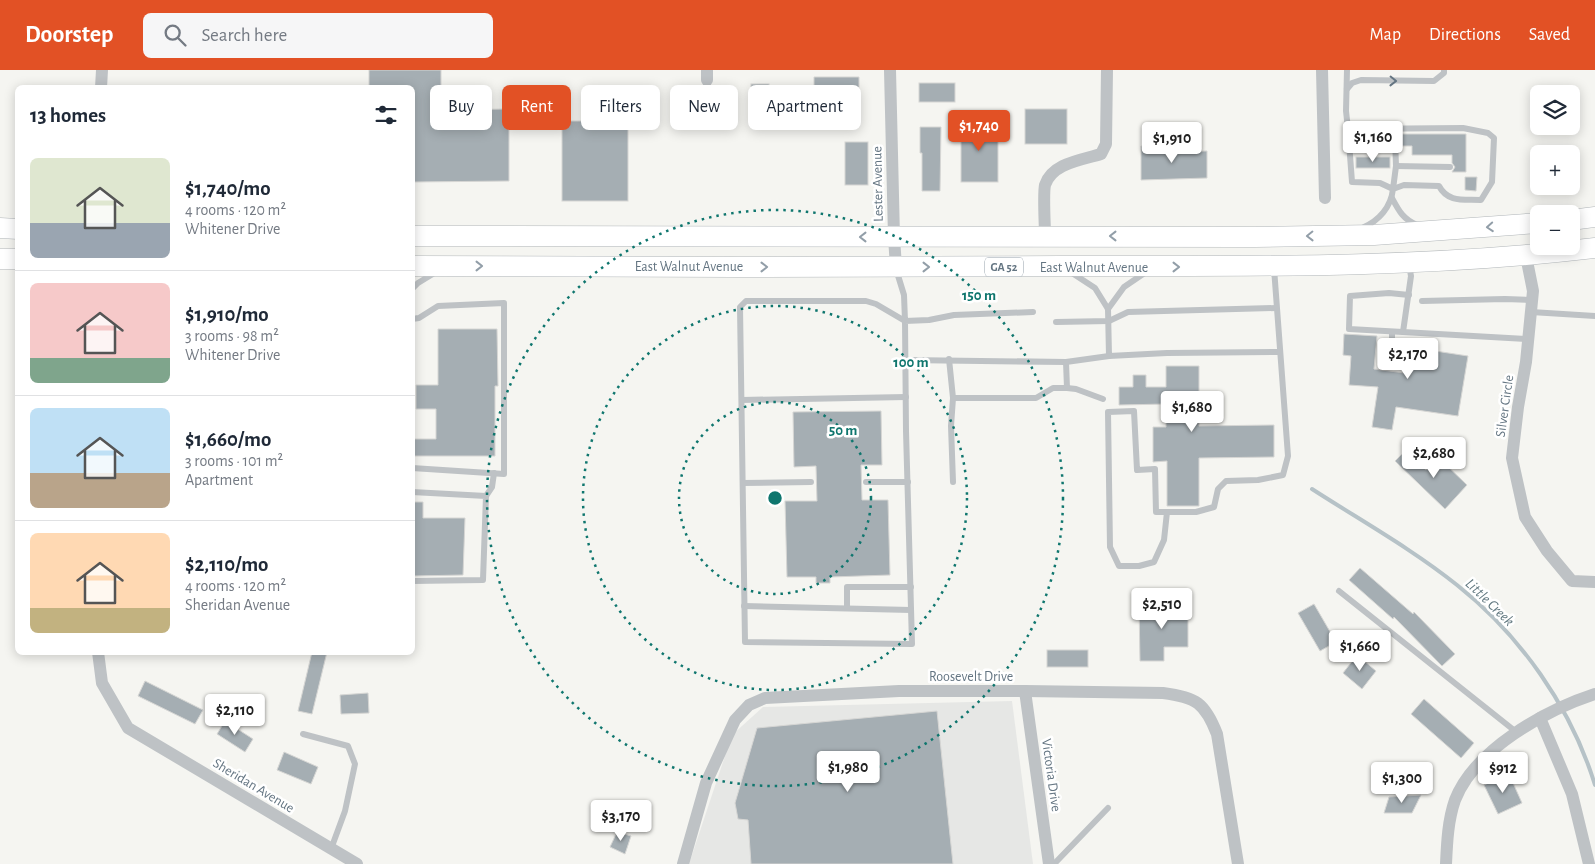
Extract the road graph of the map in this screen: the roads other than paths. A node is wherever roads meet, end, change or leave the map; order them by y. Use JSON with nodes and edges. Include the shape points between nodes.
{"nodes":[{"id":1,"x":102,"y":70,"type":"edge"},
{"id":2,"x":890,"y":70,"type":"edge"},
{"id":3,"x":1107,"y":70,"type":"edge"},
{"id":4,"x":1322,"y":70,"type":"edge"},
{"id":5,"x":1347,"y":70,"type":"edge"},
{"id":6,"x":1444,"y":70,"type":"edge"},
{"id":7,"x":101,"y":85,"type":"edge"},
{"id":8,"x":1347,"y":89,"type":"junction"},
{"id":9,"x":1386,"y":128,"type":"junction"},
{"id":10,"x":1348,"y":129,"type":"junction"},
{"id":11,"x":1396,"y":166,"type":"junction"},
{"id":12,"x":1450,"y":167,"type":"dead end"},
{"id":13,"x":1393,"y":189,"type":"junction"},
{"id":14,"x":1325,"y":198,"type":"dead end"},
{"id":15,"x":1392,"y":198,"type":"junction"},
{"id":16,"x":1595,"y":217,"type":"edge"},
{"id":17,"x":1580,"y":219,"type":"edge"},
{"id":18,"x":1530,"y":224,"type":"edge"},
{"id":19,"x":0,"y":228,"type":"edge"},
{"id":20,"x":15,"y":229,"type":"edge"},
{"id":21,"x":1431,"y":231,"type":"junction"},
{"id":22,"x":1344,"y":235,"type":"junction"},
{"id":23,"x":415,"y":236,"type":"edge"},
{"id":24,"x":1045,"y":236,"type":"junction"},
{"id":25,"x":894,"y":237,"type":"junction"},
{"id":26,"x":1595,"y":248,"type":"edge"},
{"id":27,"x":1526,"y":256,"type":"junction"},
{"id":28,"x":0,"y":258,"type":"edge"},
{"id":29,"x":15,"y":259,"type":"edge"},
{"id":30,"x":1409,"y":263,"type":"junction"},
{"id":31,"x":415,"y":266,"type":"edge"},
{"id":32,"x":445,"y":266,"type":"junction"},
{"id":33,"x":1064,"y":266,"type":"junction"},
{"id":34,"x":1274,"y":266,"type":"junction"},
{"id":35,"x":896,"y":267,"type":"junction"},
{"id":36,"x":1152,"y":267,"type":"junction"},
{"id":37,"x":415,"y":286,"type":"edge"},
{"id":38,"x":1409,"y":295,"type":"junction"},
{"id":39,"x":1422,"y":301,"type":"dead end"},
{"id":40,"x":1532,"y":306,"type":"junction"},
{"id":41,"x":1276,"y":308,"type":"junction"},
{"id":42,"x":1108,"y":310,"type":"junction"},
{"id":43,"x":1033,"y":312,"type":"dead end"},
{"id":44,"x":1595,"y":316,"type":"edge"},
{"id":45,"x":415,"y":319,"type":"edge"},
{"id":46,"x":905,"y":321,"type":"junction"},
{"id":47,"x":1109,"y":321,"type":"junction"},
{"id":48,"x":1056,"y":322,"type":"dead end"},
{"id":49,"x":1392,"y":332,"type":"junction"},
{"id":50,"x":1403,"y":332,"type":"junction"},
{"id":51,"x":1528,"y":339,"type":"junction"},
{"id":52,"x":1280,"y":352,"type":"junction"},
{"id":53,"x":1109,"y":356,"type":"junction"},
{"id":54,"x":949,"y":359,"type":"junction"},
{"id":55,"x":906,"y":360,"type":"junction"},
{"id":56,"x":1066,"y":362,"type":"junction"},
{"id":57,"x":1388,"y":365,"type":"dead end"},
{"id":58,"x":1067,"y":388,"type":"junction"},
{"id":59,"x":906,"y":397,"type":"junction"},
{"id":60,"x":953,"y":398,"type":"junction"},
{"id":61,"x":1103,"y":399,"type":"dead end"},
{"id":62,"x":742,"y":400,"type":"junction"},
{"id":63,"x":415,"y":468,"type":"edge"},
{"id":64,"x":494,"y":473,"type":"junction"},
{"id":65,"x":812,"y":482,"type":"dead end"},
{"id":66,"x":866,"y":482,"type":"dead end"},
{"id":67,"x":908,"y":482,"type":"junction"},
{"id":68,"x":953,"y":482,"type":"dead end"},
{"id":69,"x":743,"y":483,"type":"junction"},
{"id":70,"x":415,"y":492,"type":"edge"},
{"id":71,"x":486,"y":496,"type":"junction"},
{"id":72,"x":1168,"y":512,"type":"junction"},
{"id":73,"x":415,"y":581,"type":"edge"},
{"id":74,"x":1595,"y":582,"type":"edge"},
{"id":75,"x":911,"y":586,"type":"junction"},
{"id":76,"x":1339,"y":591,"type":"dead end"},
{"id":77,"x":744,"y":606,"type":"junction"},
{"id":78,"x":847,"y":608,"type":"junction"},
{"id":79,"x":911,"y":610,"type":"junction"},
{"id":80,"x":98,"y":655,"type":"edge"},
{"id":81,"x":1025,"y":691,"type":"junction"},
{"id":82,"x":1595,"y":694,"type":"edge"},
{"id":83,"x":1540,"y":718,"type":"junction"},
{"id":84,"x":1515,"y":732,"type":"junction"},
{"id":85,"x":303,"y":734,"type":"dead end"},
{"id":86,"x":1108,"y":808,"type":"dead end"},
{"id":87,"x":331,"y":848,"type":"junction"},
{"id":88,"x":357,"y":864,"type":"edge"},
{"id":89,"x":683,"y":864,"type":"edge"},
{"id":90,"x":1049,"y":864,"type":"edge"},
{"id":91,"x":1054,"y":864,"type":"edge"},
{"id":92,"x":1238,"y":864,"type":"edge"},
{"id":93,"x":1446,"y":864,"type":"edge"},
{"id":94,"x":1589,"y":864,"type":"edge"}],
"edges":[{"from":1,"to":7,"type":"street"},
{"from":2,"to":25,"type":"street","name":"Lester Avenue"},
{"from":3,"to":24,"type":"street","via":[[1106,144],[1101,154],[1060,167],[1051,175],[1045,186]]},
{"from":4,"to":14,"type":"street"},
{"from":5,"to":8,"type":"lane"},
{"from":8,"to":6,"type":"lane","one_way":true,"via":[[1361,80],[1434,81]]},
{"from":8,"to":10,"type":"lane"},
{"from":9,"to":10,"type":"lane"},
{"from":9,"to":11,"type":"lane","via":[[1395,138]]},
{"from":9,"to":13,"type":"lane","via":[[1462,128],[1488,133],[1494,138],[1492,182],[1481,200],[1454,199],[1444,195],[1439,186],[1404,185]]},
{"from":10,"to":13,"type":"lane","via":[[1352,182],[1380,183]]},
{"from":11,"to":12,"type":"lane"},
{"from":11,"to":13,"type":"lane"},
{"from":13,"to":15,"type":"lane"},
{"from":15,"to":21,"type":"lane","via":[[1407,220]]},
{"from":15,"to":22,"type":"lane","via":[[1383,214],[1369,225]]},
{"from":16,"to":17,"type":"main road"},
{"from":18,"to":21,"type":"main road","one_way":true},
{"from":19,"to":20,"type":"main road"},
{"from":21,"to":22,"type":"main road"},
{"from":22,"to":24,"type":"main road","one_way":true},
{"from":25,"to":23,"type":"main road","one_way":true},
{"from":24,"to":25,"type":"main road"},
{"from":25,"to":35,"type":"street","name":"Lester Avenue"},
{"from":26,"to":27,"type":"main road","name":"East Walnut Avenue","number":"GA 52"},
{"from":27,"to":30,"type":"main road","name":"East Walnut Avenue","number":"GA 52"},
{"from":27,"to":40,"type":"street","name":"Silver Circle","via":[[1533,291]]},
{"from":28,"to":29,"type":"main road"},
{"from":30,"to":34,"type":"main road","name":"East Walnut Avenue","number":"GA 52"},
{"from":30,"to":38,"type":"lane"},
{"from":31,"to":32,"type":"main road","name":"East Walnut Avenue","number":"GA 52"},
{"from":32,"to":35,"type":"main road","name":"East Walnut Avenue","number":"GA 52","one_way":true},
{"from":32,"to":37,"type":"lane"},
{"from":35,"to":33,"type":"main road","name":"East Walnut Avenue","number":"GA 52","one_way":true},
{"from":33,"to":36,"type":"main road","name":"East Walnut Avenue","number":"GA 52"},
{"from":33,"to":42,"type":"lane","via":[[1095,288]]},
{"from":36,"to":34,"type":"main road","name":"East Walnut Avenue","number":"GA 52","one_way":true},
{"from":34,"to":41,"type":"lane"},
{"from":35,"to":46,"type":"lane","via":[[904,295]]},
{"from":36,"to":42,"type":"lane","via":[[1124,287]]},
{"from":38,"to":49,"type":"lane","via":[[1350,296],[1349,329]]},
{"from":38,"to":50,"type":"lane"},
{"from":39,"to":40,"type":"lane","via":[[1505,299]]},
{"from":40,"to":44,"type":"lane"},
{"from":40,"to":51,"type":"street","name":"Silver Circle"},
{"from":41,"to":47,"type":"lane","via":[[1128,312]]},
{"from":41,"to":52,"type":"lane"},
{"from":42,"to":47,"type":"lane"},
{"from":43,"to":46,"type":"lane","via":[[954,315]]},
{"from":45,"to":64,"type":"lane","via":[[438,306],[504,303],[504,474]]},
{"from":46,"to":55,"type":"lane"},
{"from":46,"to":62,"type":"lane","via":[[866,300],[746,301],[740,307]]},
{"from":47,"to":48,"type":"lane"},
{"from":47,"to":53,"type":"lane"},
{"from":49,"to":50,"type":"lane"},
{"from":49,"to":57,"type":"lane"},
{"from":50,"to":51,"type":"lane"},
{"from":51,"to":74,"type":"street","name":"Silver Circle","via":[[1512,458],[1525,517],[1572,581]]},
{"from":52,"to":53,"type":"lane"},
{"from":52,"to":72,"type":"lane","via":[[1288,456],[1282,476],[1226,481],[1218,490],[1214,507],[1196,512]]},
{"from":53,"to":56,"type":"lane"},
{"from":54,"to":55,"type":"lane"},
{"from":54,"to":56,"type":"lane"},
{"from":54,"to":60,"type":"lane"},
{"from":55,"to":59,"type":"lane"},
{"from":56,"to":58,"type":"lane"},
{"from":58,"to":60,"type":"lane","via":[[1053,388],[1036,398]]},
{"from":58,"to":61,"type":"lane"},
{"from":59,"to":62,"type":"lane"},
{"from":59,"to":67,"type":"lane"},
{"from":60,"to":68,"type":"lane"},
{"from":62,"to":69,"type":"lane"},
{"from":63,"to":64,"type":"lane"},
{"from":64,"to":71,"type":"lane","via":[[492,487]]},
{"from":65,"to":69,"type":"lane"},
{"from":66,"to":67,"type":"lane"},
{"from":67,"to":75,"type":"lane"},
{"from":69,"to":77,"type":"lane"},
{"from":70,"to":71,"type":"lane"},
{"from":71,"to":73,"type":"lane","via":[[483,580]]},
{"from":72,"to":72,"type":"lane","via":[[1156,512],[1155,469],[1137,470],[1134,411],[1108,412],[1110,547],[1119,566],[1154,562],[1164,540]]},
{"from":75,"to":78,"type":"lane","via":[[847,587]]},
{"from":75,"to":79,"type":"lane"},
{"from":76,"to":84,"type":"lane"},
{"from":77,"to":78,"type":"lane"},
{"from":77,"to":79,"type":"lane","via":[[745,642],[912,644]]},
{"from":78,"to":79,"type":"lane"},
{"from":80,"to":87,"type":"street","name":"Sheridan Avenue","via":[[102,682],[128,728]]},
{"from":81,"to":89,"type":"street","name":"Roosevelt Drive","via":[[765,698],[750,705],[735,720],[706,783]]},
{"from":81,"to":90,"type":"street","name":"Victoria Drive"},
{"from":81,"to":92,"type":"street","name":"Roosevelt Drive","via":[[1164,693],[1185,696],[1200,704],[1217,734]]},
{"from":82,"to":83,"type":"street"},
{"from":83,"to":84,"type":"street"},
{"from":83,"to":94,"type":"street","via":[[1572,794]]},
{"from":84,"to":93,"type":"street","via":[[1468,777],[1456,800],[1447,836]]},
{"from":85,"to":87,"type":"lane","via":[[348,746],[355,764],[345,811]]},
{"from":86,"to":91,"type":"lane"},
{"from":87,"to":88,"type":"street","name":"Sheridan Avenue"}]}
